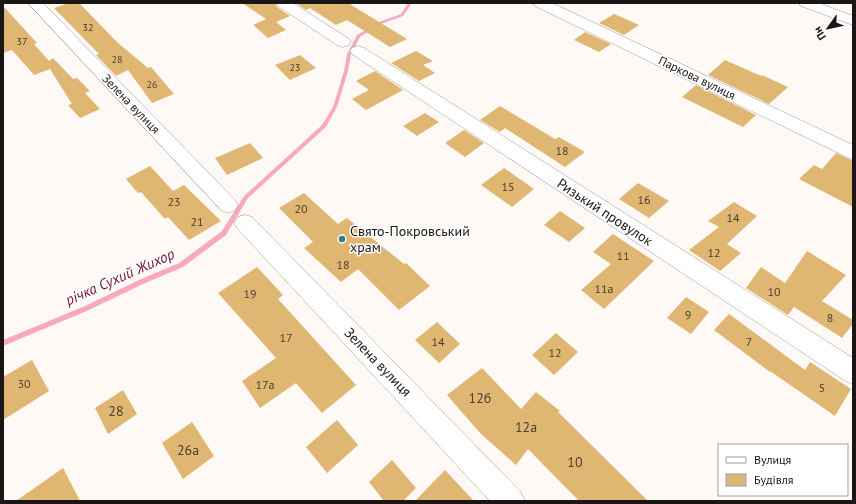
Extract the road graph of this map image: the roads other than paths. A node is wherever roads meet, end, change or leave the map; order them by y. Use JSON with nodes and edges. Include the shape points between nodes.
{"nodes":[{"id":1,"x":35,"y":3,"type":"edge"},
{"id":2,"x":283,"y":3,"type":"edge"},
{"id":3,"x":540,"y":3,"type":"edge"},
{"id":4,"x":806,"y":3,"type":"edge"},
{"id":5,"x":853,"y":21,"type":"edge"},
{"id":6,"x":853,"y":153,"type":"edge"},
{"id":7,"x":228,"y":205,"type":"dead end"},
{"id":8,"x":245,"y":223,"type":"dead end"},
{"id":9,"x":853,"y":372,"type":"edge"},
{"id":10,"x":510,"y":501,"type":"edge"}],
"edges":[{"from":1,"to":7,"type":"street","name":"Зелена вулиця"},
{"from":2,"to":9,"type":"street","name":"Ризький провулок"},
{"from":3,"to":6,"type":"street","name":"Паркова вулиця"},
{"from":4,"to":5,"type":"street"},
{"from":8,"to":10,"type":"street","name":"Зелена вулиця"}]}
